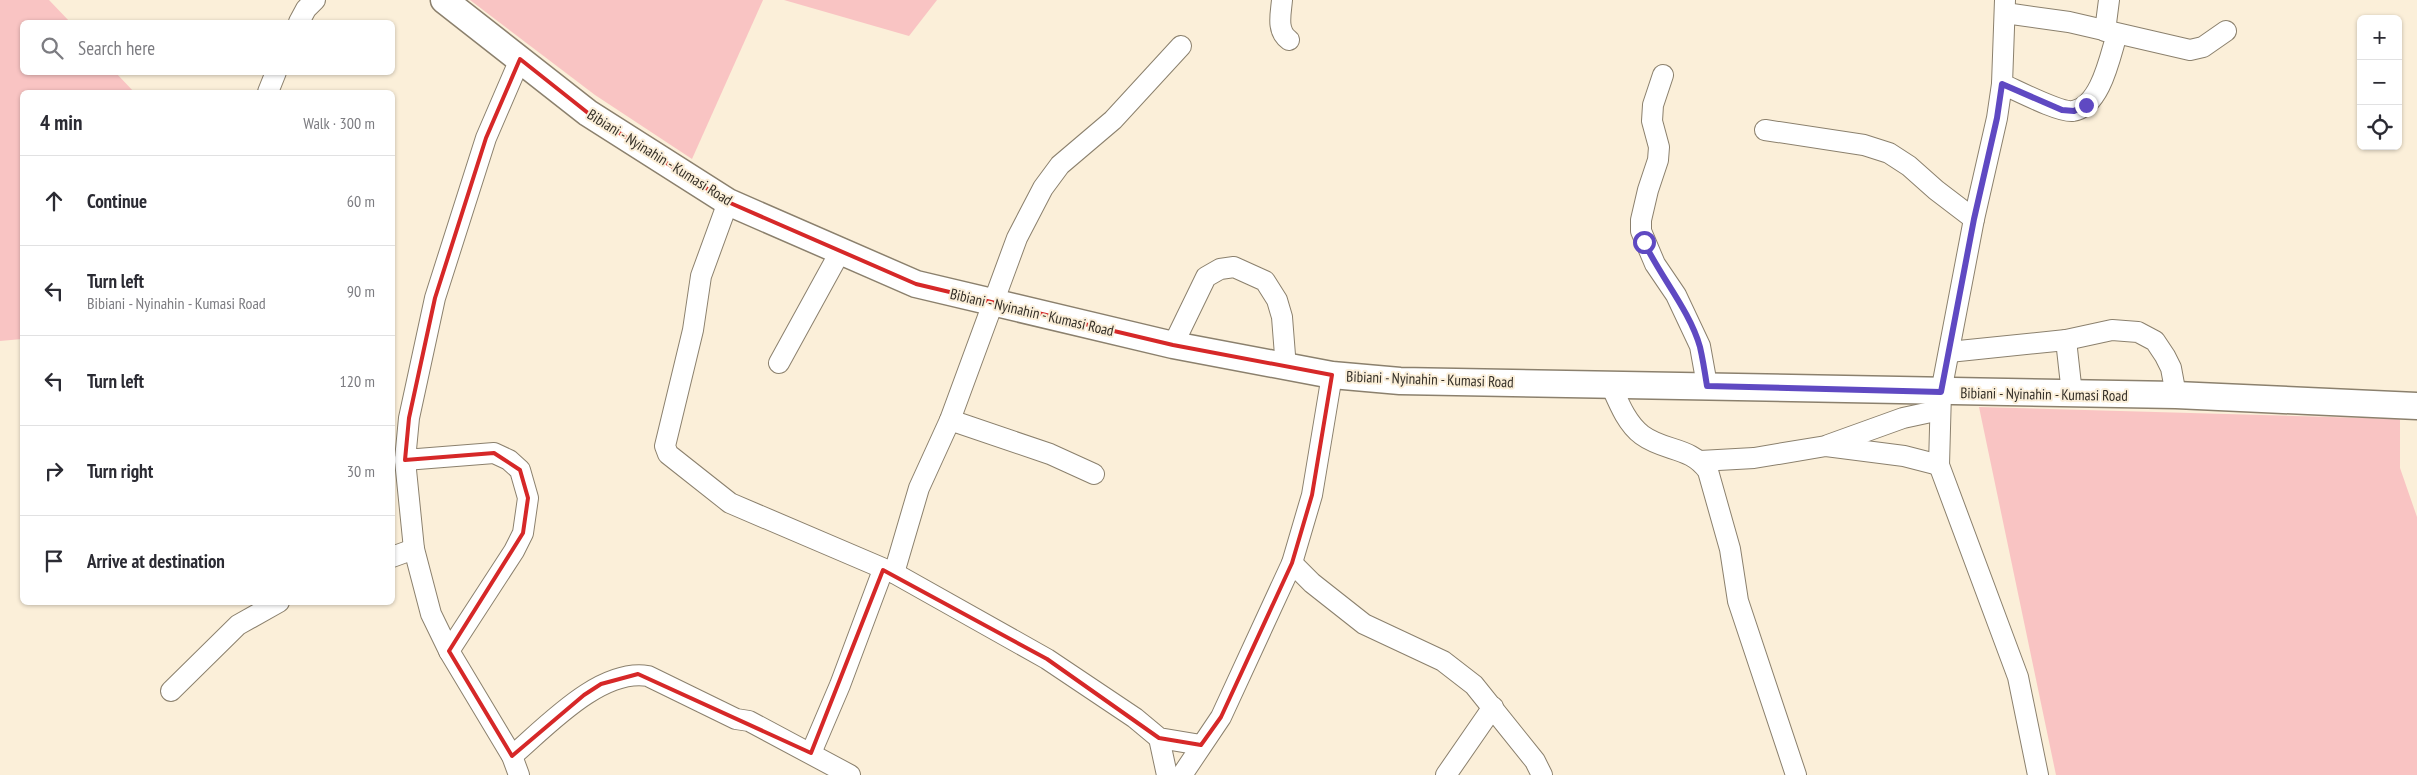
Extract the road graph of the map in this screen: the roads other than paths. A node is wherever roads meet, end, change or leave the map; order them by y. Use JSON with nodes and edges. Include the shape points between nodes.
{"nodes":[{"id":1,"x":315,"y":0,"type":"edge"},
{"id":2,"x":444,"y":0,"type":"edge"},
{"id":3,"x":1282,"y":0,"type":"edge"},
{"id":4,"x":2109,"y":0,"type":"edge"},
{"id":5,"x":2005,"y":6,"type":"edge"},
{"id":6,"x":300,"y":20,"type":"edge"},
{"id":7,"x":2226,"y":31,"type":"dead end"},
{"id":8,"x":2111,"y":32,"type":"junction"},
{"id":9,"x":1289,"y":40,"type":"dead end"},
{"id":10,"x":1181,"y":46,"type":"dead end"},
{"id":11,"x":520,"y":59,"type":"junction"},
{"id":12,"x":275,"y":75,"type":"edge"},
{"id":13,"x":1663,"y":75,"type":"dead end"},
{"id":14,"x":2002,"y":84,"type":"junction"},
{"id":15,"x":269,"y":90,"type":"edge"},
{"id":16,"x":1765,"y":130,"type":"dead end"},
{"id":17,"x":728,"y":202,"type":"junction"},
{"id":18,"x":1974,"y":219,"type":"junction"},
{"id":19,"x":840,"y":252,"type":"junction"},
{"id":20,"x":992,"y":302,"type":"junction"},
{"id":21,"x":2066,"y":340,"type":"junction"},
{"id":22,"x":1173,"y":345,"type":"junction"},
{"id":23,"x":1949,"y":352,"type":"junction"},
{"id":24,"x":779,"y":363,"type":"dead end"},
{"id":25,"x":1286,"y":368,"type":"junction"},
{"id":26,"x":1332,"y":375,"type":"junction"},
{"id":27,"x":1610,"y":383,"type":"junction"},
{"id":28,"x":1707,"y":386,"type":"junction"},
{"id":29,"x":2072,"y":394,"type":"junction"},
{"id":30,"x":2176,"y":395,"type":"junction"},
{"id":31,"x":1940,"y":401,"type":"junction"},
{"id":32,"x":2417,"y":406,"type":"edge"},
{"id":33,"x":950,"y":420,"type":"junction"},
{"id":34,"x":1826,"y":446,"type":"junction"},
{"id":35,"x":405,"y":460,"type":"junction"},
{"id":36,"x":1700,"y":461,"type":"junction"},
{"id":37,"x":1938,"y":466,"type":"junction"},
{"id":38,"x":1094,"y":474,"type":"dead end"},
{"id":39,"x":414,"y":548,"type":"junction"},
{"id":40,"x":395,"y":556,"type":"edge"},
{"id":41,"x":1292,"y":562,"type":"junction"},
{"id":42,"x":888,"y":572,"type":"junction"},
{"id":43,"x":274,"y":605,"type":"edge"},
{"id":44,"x":449,"y":651,"type":"junction"},
{"id":45,"x":171,"y":691,"type":"dead end"},
{"id":46,"x":1493,"y":707,"type":"junction"},
{"id":47,"x":1160,"y":738,"type":"junction"},
{"id":48,"x":1201,"y":745,"type":"junction"},
{"id":49,"x":811,"y":753,"type":"junction"},
{"id":50,"x":512,"y":756,"type":"junction"},
{"id":51,"x":520,"y":775,"type":"edge"},
{"id":52,"x":850,"y":775,"type":"edge"},
{"id":53,"x":1167,"y":775,"type":"edge"},
{"id":54,"x":1182,"y":775,"type":"edge"},
{"id":55,"x":1446,"y":775,"type":"edge"},
{"id":56,"x":1542,"y":775,"type":"edge"},
{"id":57,"x":1796,"y":775,"type":"edge"},
{"id":58,"x":2038,"y":775,"type":"edge"}],
"edges":[{"from":1,"to":6,"type":"street"},
{"from":2,"to":11,"type":"main road","name":"Bibiani - Nyinahin - Kumasi Road"},
{"from":3,"to":9,"type":"street","via":[[1281,28]]},
{"from":4,"to":8,"type":"street"},
{"from":5,"to":8,"type":"street"},
{"from":5,"to":14,"type":"street"},
{"from":7,"to":8,"type":"street","via":[[2203,48],[2190,50]]},
{"from":8,"to":14,"type":"street","via":[[2104,77],[2086,105],[2074,111],[2062,110]]},
{"from":10,"to":20,"type":"street","via":[[1119,114],[1060,165],[1043,188],[1017,238]]},
{"from":11,"to":17,"type":"main road","name":"Bibiani - Nyinahin - Kumasi Road","via":[[588,113]]},
{"from":11,"to":35,"type":"street","via":[[486,138],[435,298],[409,418]]},
{"from":12,"to":15,"type":"street"},
{"from":13,"to":28,"type":"street","via":[[1653,106],[1652,121],[1659,147],[1658,160],[1641,232],[1700,346]]},
{"from":14,"to":18,"type":"street"},
{"from":16,"to":18,"type":"street","via":[[1864,145],[1888,153]]},
{"from":17,"to":19,"type":"main road","name":"Bibiani - Nyinahin - Kumasi Road"},
{"from":17,"to":42,"type":"street","via":[[701,276],[693,330],[665,446],[668,454],[730,502]]},
{"from":18,"to":23,"type":"street"},
{"from":19,"to":20,"type":"main road","name":"Bibiani - Nyinahin - Kumasi Road","via":[[916,284]]},
{"from":19,"to":24,"type":"street"},
{"from":20,"to":22,"type":"main road","name":"Bibiani - Nyinahin - Kumasi Road"},
{"from":20,"to":33,"type":"street"},
{"from":21,"to":23,"type":"street"},
{"from":21,"to":29,"type":"street"},
{"from":21,"to":30,"type":"street","via":[[2112,330],[2138,332],[2155,341],[2171,368]]},
{"from":22,"to":25,"type":"main road","name":"Bibiani - Nyinahin - Kumasi Road"},
{"from":22,"to":25,"type":"street","via":[[1206,277],[1220,269],[1234,267],[1265,280],[1277,300],[1282,316]]},
{"from":23,"to":31,"type":"street"},
{"from":25,"to":26,"type":"main road","name":"Bibiani - Nyinahin - Kumasi Road"},
{"from":26,"to":27,"type":"main road","name":"Bibiani - Nyinahin - Kumasi Road","via":[[1400,381]]},
{"from":26,"to":41,"type":"street","via":[[1312,495]]},
{"from":27,"to":28,"type":"main road","name":"Bibiani - Nyinahin - Kumasi Road"},
{"from":27,"to":36,"type":"street","via":[[1627,418],[1642,435]]},
{"from":28,"to":31,"type":"main road","name":"Bibiani - Nyinahin - Kumasi Road"},
{"from":29,"to":30,"type":"main road","name":"Bibiani - Nyinahin - Kumasi Road"},
{"from":29,"to":31,"type":"main road","name":"Bibiani - Nyinahin - Kumasi Road"},
{"from":30,"to":32,"type":"main road","name":"Bibiani - Nyinahin - Kumasi Road"},
{"from":31,"to":34,"type":"street"},
{"from":31,"to":37,"type":"street"},
{"from":33,"to":38,"type":"street","via":[[1050,454]]},
{"from":33,"to":42,"type":"street","via":[[919,488]]},
{"from":34,"to":36,"type":"street","via":[[1754,458]]},
{"from":34,"to":37,"type":"street","via":[[1904,456]]},
{"from":35,"to":39,"type":"street"},
{"from":35,"to":44,"type":"street","via":[[494,453],[510,460],[520,470],[528,498],[523,533],[517,545]]},
{"from":36,"to":57,"type":"street","via":[[1708,472],[1730,548],[1738,601]]},
{"from":37,"to":58,"type":"street","via":[[2018,677]]},
{"from":39,"to":40,"type":"street"},
{"from":39,"to":44,"type":"street","via":[[431,614]]},
{"from":41,"to":46,"type":"street","via":[[1312,583],[1364,624],[1443,661],[1474,685]]},
{"from":41,"to":48,"type":"street","via":[[1221,717]]},
{"from":42,"to":47,"type":"street","via":[[1047,659]]},
{"from":42,"to":49,"type":"street"},
{"from":43,"to":45,"type":"street","via":[[238,625]]},
{"from":44,"to":50,"type":"street"},
{"from":46,"to":55,"type":"street"},
{"from":46,"to":56,"type":"street"},
{"from":47,"to":48,"type":"street"},
{"from":47,"to":53,"type":"street"},
{"from":48,"to":54,"type":"street"},
{"from":49,"to":50,"type":"street","via":[[749,721],[638,674],[601,684],[584,695]]},
{"from":49,"to":52,"type":"street"},
{"from":50,"to":51,"type":"street"}]}
